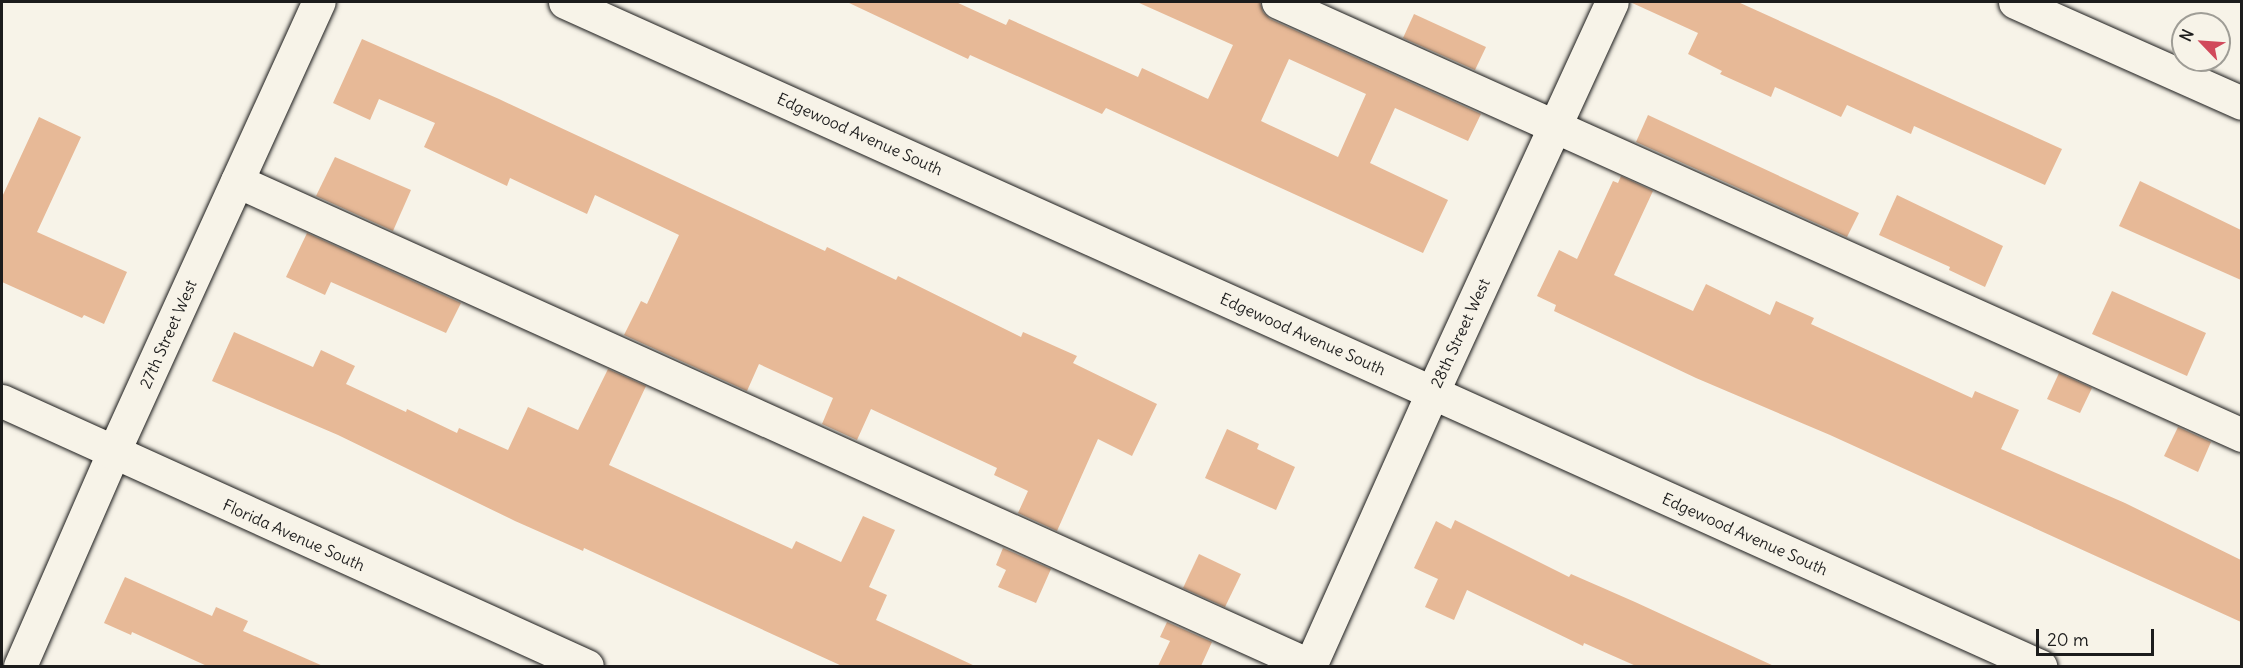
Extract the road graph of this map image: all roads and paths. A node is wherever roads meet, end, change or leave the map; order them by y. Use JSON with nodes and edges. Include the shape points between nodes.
{"nodes":[{"id":1,"x":319,"y":2,"type":"edge"},
{"id":2,"x":565,"y":2,"type":"edge"},
{"id":3,"x":1278,"y":2,"type":"edge"},
{"id":4,"x":1612,"y":2,"type":"edge"},
{"id":5,"x":2015,"y":2,"type":"edge"},
{"id":6,"x":2241,"y":104,"type":"edge"},
{"id":7,"x":1555,"y":127,"type":"junction"},
{"id":8,"x":237,"y":181,"type":"junction"},
{"id":9,"x":1432,"y":393,"type":"junction"},
{"id":10,"x":2,"y":401,"type":"edge"},
{"id":11,"x":2241,"y":435,"type":"edge"},
{"id":12,"x":113,"y":453,"type":"junction"},
{"id":13,"x":20,"y":666,"type":"edge"},
{"id":14,"x":587,"y":666,"type":"edge"},
{"id":15,"x":1311,"y":666,"type":"edge"},
{"id":16,"x":2040,"y":666,"type":"edge"}],
"edges":[{"from":1,"to":8,"type":"street","name":"27th Street West"},
{"from":2,"to":9,"type":"street","name":"Edgewood Avenue South"},
{"from":3,"to":7,"type":"street"},
{"from":4,"to":7,"type":"street","name":"28th Street West"},
{"from":5,"to":6,"type":"street"},
{"from":7,"to":9,"type":"street","name":"28th Street West"},
{"from":7,"to":11,"type":"street"},
{"from":8,"to":12,"type":"street","name":"27th Street West"},
{"from":8,"to":15,"type":"street"},
{"from":9,"to":15,"type":"street","name":"28th Street West"},
{"from":9,"to":16,"type":"street","name":"Edgewood Avenue South"},
{"from":10,"to":12,"type":"street","name":"Florida Avenue South"},
{"from":12,"to":13,"type":"street","name":"27th Street West"},
{"from":12,"to":14,"type":"street","name":"Florida Avenue South"}]}
